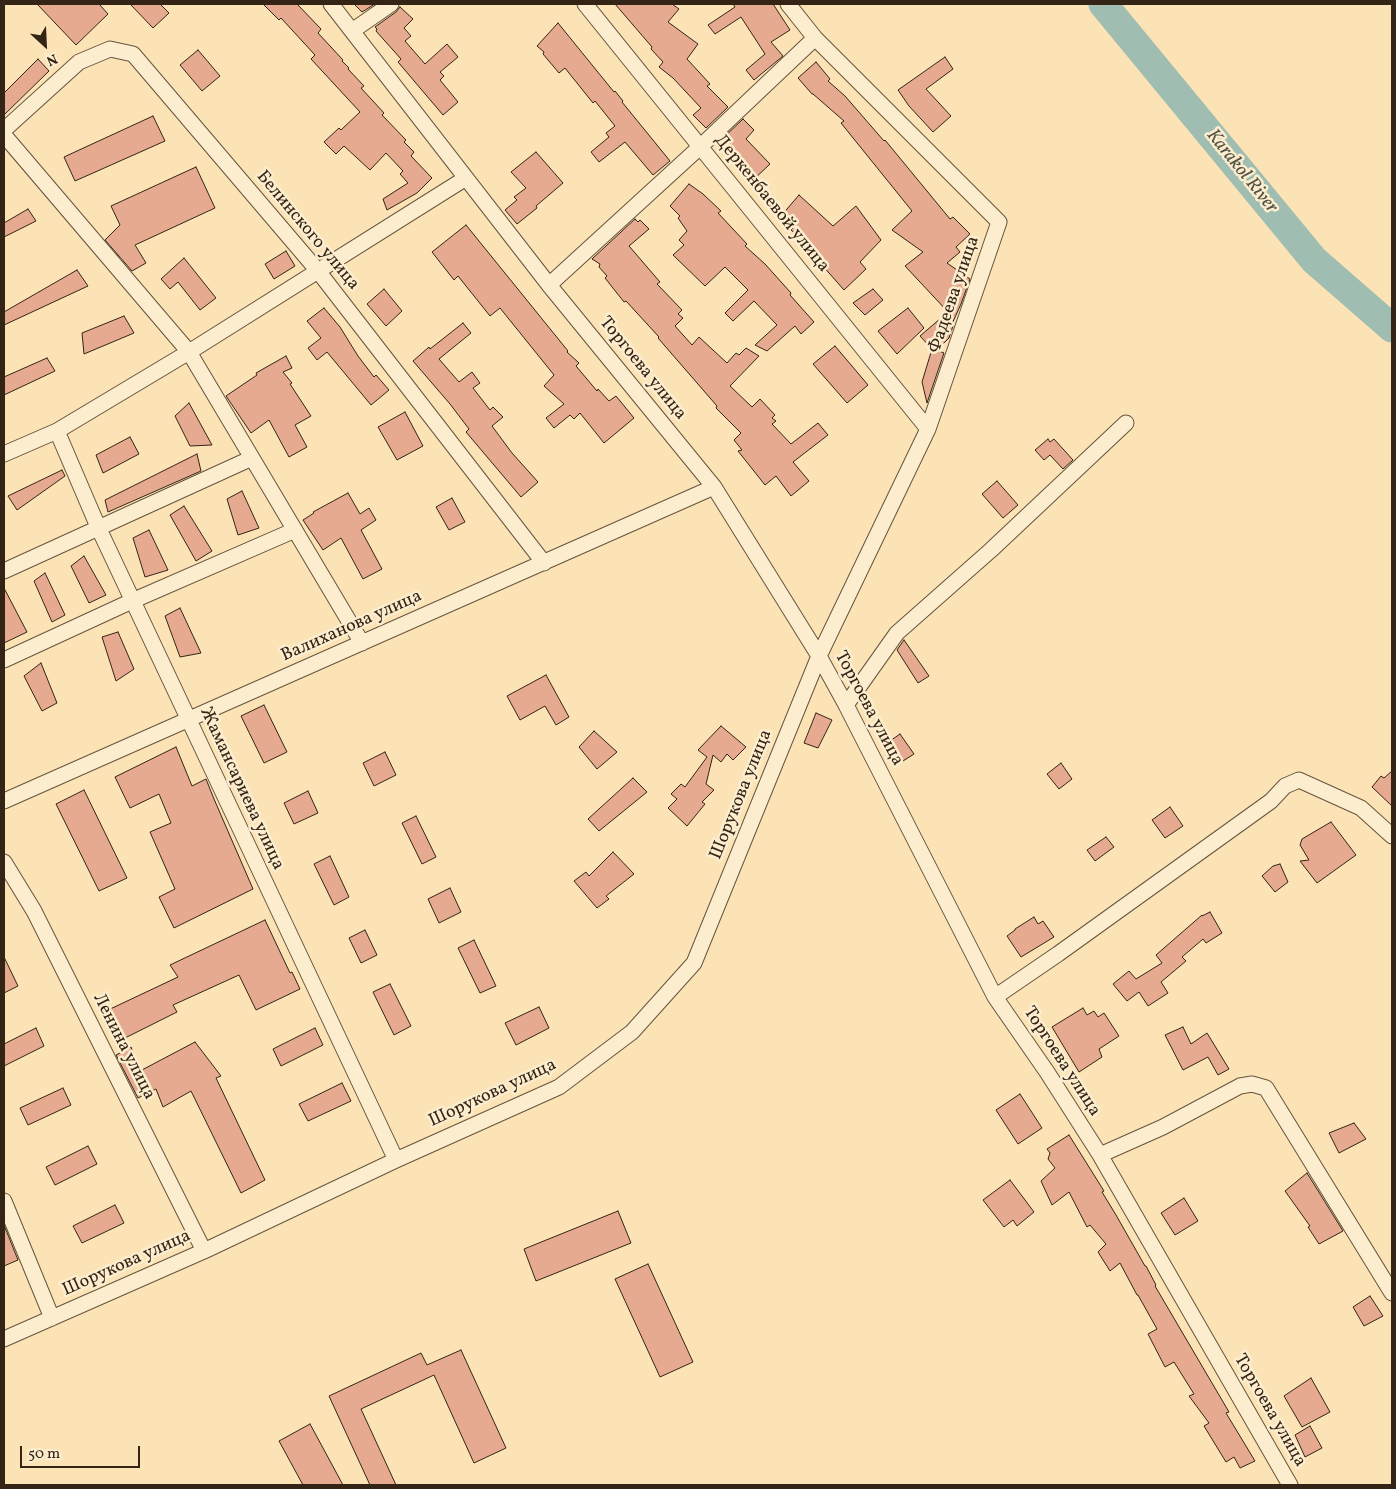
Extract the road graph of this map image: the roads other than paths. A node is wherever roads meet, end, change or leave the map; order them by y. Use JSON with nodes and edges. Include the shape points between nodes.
{"nodes":[{"id":1,"x":331,"y":4,"type":"edge"},
{"id":2,"x":391,"y":4,"type":"edge"},
{"id":3,"x":585,"y":4,"type":"edge"},
{"id":4,"x":788,"y":4,"type":"edge"},
{"id":5,"x":352,"y":31,"type":"junction"},
{"id":6,"x":815,"y":38,"type":"junction"},
{"id":7,"x":4,"y":130,"type":"edge"},
{"id":8,"x":4,"y":134,"type":"edge"},
{"id":9,"x":701,"y":146,"type":"junction"},
{"id":10,"x":466,"y":178,"type":"junction"},
{"id":11,"x":318,"y":271,"type":"junction"},
{"id":12,"x":550,"y":285,"type":"junction"},
{"id":13,"x":189,"y":352,"type":"junction"},
{"id":14,"x":1126,"y":423,"type":"dead end"},
{"id":15,"x":928,"y":429,"type":"junction"},
{"id":16,"x":57,"y":432,"type":"junction"},
{"id":17,"x":4,"y":454,"type":"edge"},
{"id":18,"x":252,"y":458,"type":"junction"},
{"id":19,"x":714,"y":487,"type":"junction"},
{"id":20,"x":99,"y":529,"type":"junction"},
{"id":21,"x":295,"y":530,"type":"junction"},
{"id":22,"x":544,"y":563,"type":"junction"},
{"id":23,"x":4,"y":571,"type":"edge"},
{"id":24,"x":132,"y":601,"type":"junction"},
{"id":25,"x":362,"y":643,"type":"junction"},
{"id":26,"x":819,"y":656,"type":"junction"},
{"id":27,"x":4,"y":660,"type":"edge"},
{"id":28,"x":846,"y":705,"type":"junction"},
{"id":29,"x":187,"y":719,"type":"junction"},
{"id":30,"x":4,"y":801,"type":"edge"},
{"id":31,"x":1392,"y":836,"type":"edge"},
{"id":32,"x":4,"y":862,"type":"edge"},
{"id":33,"x":995,"y":997,"type":"junction"},
{"id":34,"x":1100,"y":1155,"type":"junction"},
{"id":35,"x":396,"y":1160,"type":"junction"},
{"id":36,"x":4,"y":1201,"type":"edge"},
{"id":37,"x":204,"y":1251,"type":"junction"},
{"id":38,"x":1392,"y":1293,"type":"edge"},
{"id":39,"x":52,"y":1318,"type":"junction"},
{"id":40,"x":4,"y":1339,"type":"edge"},
{"id":41,"x":1290,"y":1485,"type":"edge"}],
"edges":[{"from":1,"to":5,"type":"street","name":"Торгоева улица"},
{"from":2,"to":5,"type":"street"},
{"from":3,"to":9,"type":"street","name":"Деркенбаевой улица"},
{"from":4,"to":6,"type":"street","name":"Фадеева улица"},
{"from":5,"to":10,"type":"street","name":"Торгоева улица"},
{"from":6,"to":9,"type":"street"},
{"from":6,"to":15,"type":"street","name":"Фадеева улица","via":[[999,222]]},
{"from":7,"to":11,"type":"street","name":"Белинского улица","via":[[79,62],[110,49],[133,54]]},
{"from":8,"to":13,"type":"street"},
{"from":9,"to":12,"type":"street"},
{"from":9,"to":15,"type":"street","name":"Деркенбаевой улица"},
{"from":10,"to":11,"type":"street"},
{"from":10,"to":12,"type":"street","name":"Торгоева улица"},
{"from":11,"to":13,"type":"street"},
{"from":11,"to":22,"type":"street","name":"Белинского улица"},
{"from":12,"to":19,"type":"street","name":"Торгоева улица"},
{"from":13,"to":16,"type":"street"},
{"from":13,"to":18,"type":"street"},
{"from":14,"to":28,"type":"street","via":[[897,633]]},
{"from":15,"to":26,"type":"street","name":"Фадеева улица"},
{"from":16,"to":17,"type":"street"},
{"from":16,"to":20,"type":"street","name":"Жамансариева улица"},
{"from":18,"to":20,"type":"street"},
{"from":18,"to":21,"type":"street"},
{"from":19,"to":22,"type":"street","name":"Валиханова улица"},
{"from":19,"to":26,"type":"street","name":"Торгоева улица"},
{"from":20,"to":23,"type":"street"},
{"from":20,"to":24,"type":"street","name":"Жамансариева улица"},
{"from":21,"to":24,"type":"street"},
{"from":21,"to":25,"type":"street"},
{"from":22,"to":25,"type":"street","name":"Валиханова улица"},
{"from":24,"to":27,"type":"street"},
{"from":24,"to":29,"type":"street","name":"Жамансариева улица"},
{"from":25,"to":29,"type":"street","name":"Валиханова улица"},
{"from":26,"to":28,"type":"street","name":"Торгоева улица"},
{"from":26,"to":35,"type":"street","name":"Шорукова улица","via":[[694,963],[632,1032],[559,1087]]},
{"from":28,"to":33,"type":"street","name":"Торгоева улица"},
{"from":29,"to":30,"type":"street","name":"Валиханова улица"},
{"from":29,"to":35,"type":"street","name":"Жамансариева улица"},
{"from":31,"to":33,"type":"street","via":[[1360,808],[1299,780],[1285,786],[1271,801]]},
{"from":32,"to":37,"type":"street","name":"Ленина улица","via":[[34,911]]},
{"from":33,"to":34,"type":"street","name":"Торгоева улица"},
{"from":34,"to":38,"type":"street","via":[[1240,1086],[1252,1084],[1266,1088]]},
{"from":34,"to":41,"type":"street","name":"Торгоева улица"},
{"from":35,"to":37,"type":"street","name":"Шорукова улица"},
{"from":36,"to":39,"type":"street"},
{"from":37,"to":39,"type":"street","name":"Шорукова улица"},
{"from":39,"to":40,"type":"street","name":"Шорукова улица"}]}
